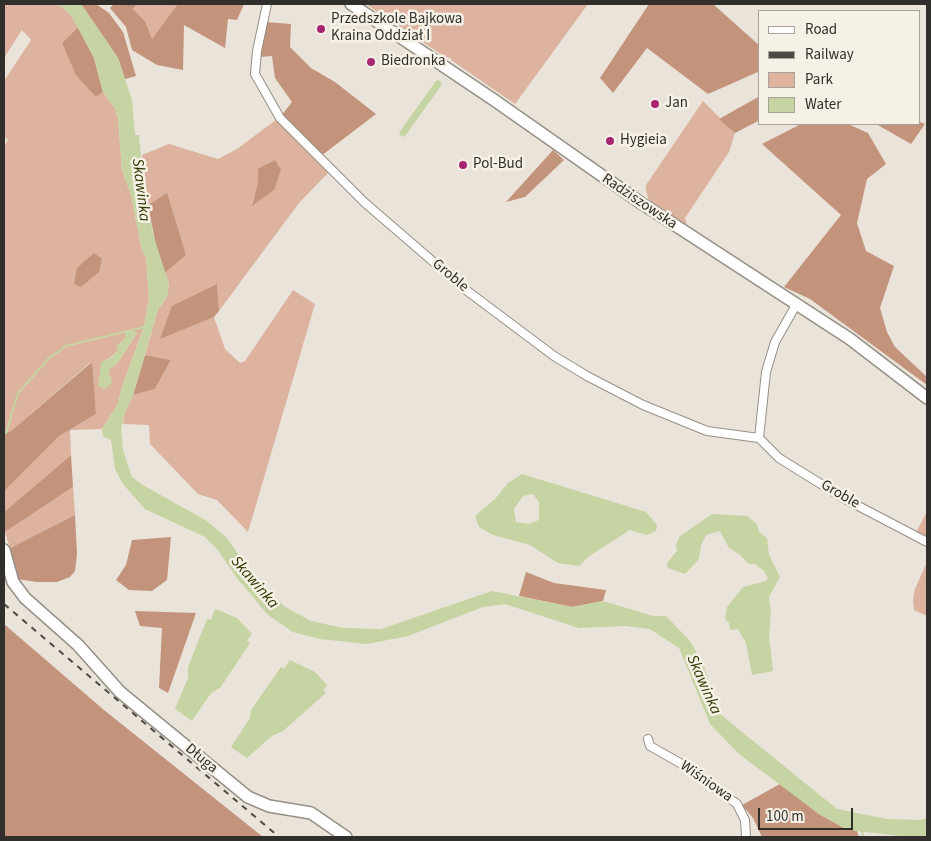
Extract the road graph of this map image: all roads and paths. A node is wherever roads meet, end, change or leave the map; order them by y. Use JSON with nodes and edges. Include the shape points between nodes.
{"nodes":[{"id":1,"x":267,"y":4,"type":"edge"},
{"id":2,"x":352,"y":4,"type":"edge"},
{"id":3,"x":796,"y":305,"type":"junction"},
{"id":4,"x":927,"y":398,"type":"edge"},
{"id":5,"x":759,"y":438,"type":"junction"},
{"id":6,"x":927,"y":542,"type":"edge"},
{"id":7,"x":4,"y":550,"type":"edge"},
{"id":8,"x":648,"y":739,"type":"dead end"},
{"id":9,"x":346,"y":837,"type":"edge"},
{"id":10,"x":746,"y":837,"type":"edge"}],
"edges":[{"from":1,"to":5,"type":"street","name":"Groble","via":[[255,74],[280,118],[364,202],[466,290],[554,356],[587,376],[643,405],[707,431]]},
{"from":2,"to":3,"type":"street","name":"Radziszowska","via":[[641,203]]},
{"from":3,"to":4,"type":"street","name":"Radziszowska","via":[[863,348]]},
{"from":3,"to":5,"type":"street","via":[[776,342],[766,372]]},
{"from":5,"to":6,"type":"street","name":"Groble","via":[[779,458],[836,494]]},
{"from":7,"to":9,"type":"street","name":"Długa","via":[[13,582],[25,598],[78,645],[120,692],[248,797],[269,806],[311,813]]},
{"from":8,"to":10,"type":"street","name":"Wiśniowa","via":[[650,746],[737,804],[743,815]]}]}
